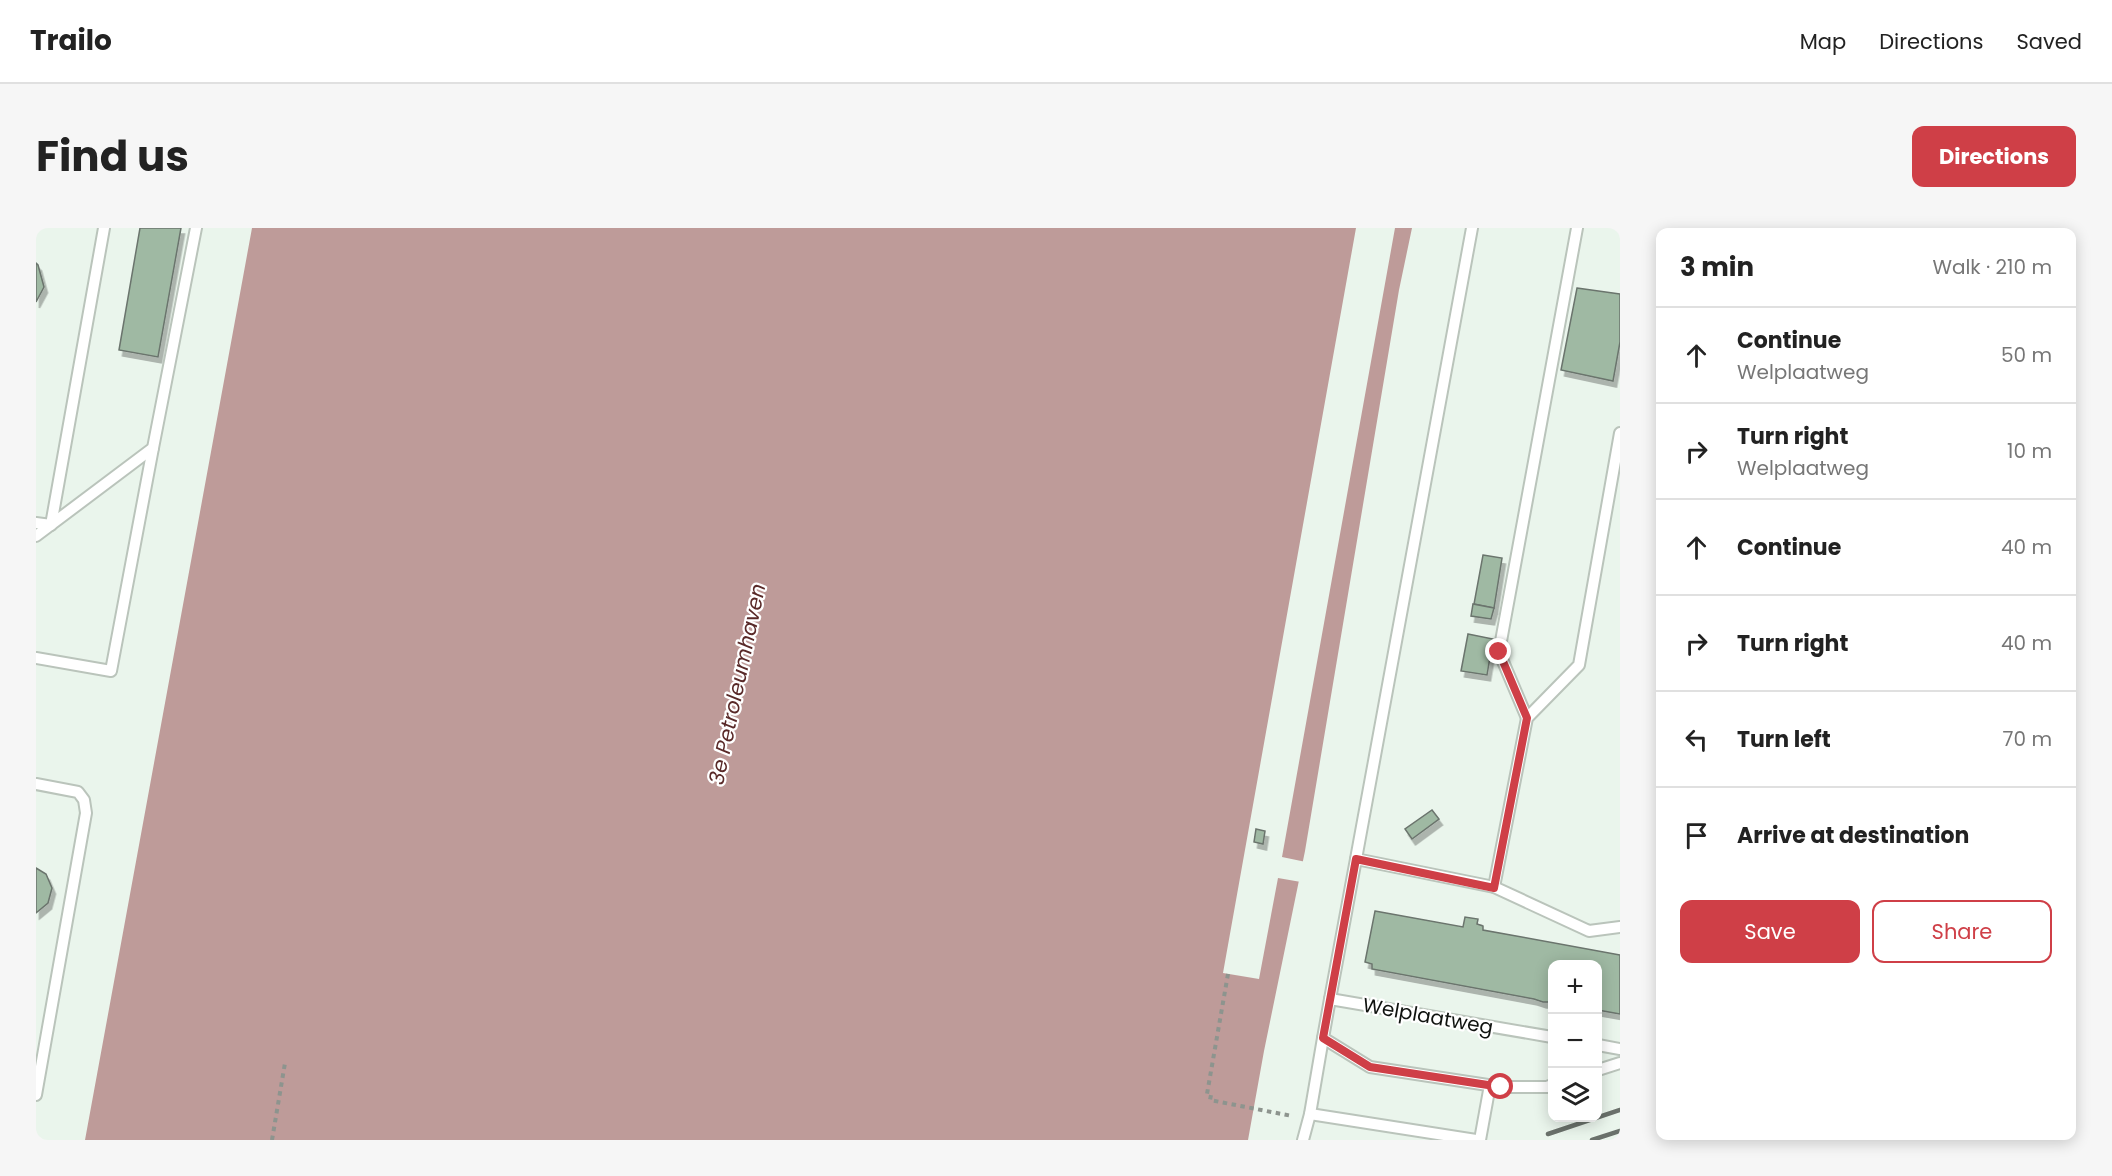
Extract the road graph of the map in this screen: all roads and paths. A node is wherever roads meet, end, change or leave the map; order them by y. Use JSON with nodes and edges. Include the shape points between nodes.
{"nodes":[{"id":1,"x":104,"y":228,"type":"edge"},
{"id":2,"x":196,"y":228,"type":"edge"},
{"id":3,"x":1472,"y":228,"type":"edge"},
{"id":4,"x":1577,"y":228,"type":"edge"},
{"id":5,"x":1620,"y":433,"type":"edge"},
{"id":6,"x":153,"y":448,"type":"junction"},
{"id":7,"x":36,"y":523,"type":"edge"},
{"id":8,"x":51,"y":525,"type":"junction"},
{"id":9,"x":36,"y":536,"type":"edge"},
{"id":10,"x":36,"y":658,"type":"edge"},
{"id":11,"x":1527,"y":718,"type":"junction"},
{"id":12,"x":36,"y":784,"type":"edge"},
{"id":13,"x":1356,"y":859,"type":"junction"},
{"id":14,"x":1494,"y":888,"type":"junction"},
{"id":15,"x":1620,"y":927,"type":"edge"},
{"id":16,"x":1228,"y":974,"type":"dead end"},
{"id":17,"x":1330,"y":999,"type":"junction"},
{"id":18,"x":1548,"y":1036,"type":"edge"},
{"id":19,"x":1323,"y":1038,"type":"junction"},
{"id":20,"x":1602,"y":1046,"type":"edge"},
{"id":21,"x":1620,"y":1049,"type":"edge"},
{"id":22,"x":285,"y":1063,"type":"dead end"},
{"id":23,"x":1620,"y":1063,"type":"edge"},
{"id":24,"x":1602,"y":1069,"type":"edge"},
{"id":25,"x":1490,"y":1085,"type":"junction"},
{"id":26,"x":1548,"y":1087,"type":"edge"},
{"id":27,"x":36,"y":1095,"type":"edge"},
{"id":28,"x":1308,"y":1116,"type":"junction"},
{"id":29,"x":272,"y":1140,"type":"edge"},
{"id":30,"x":1303,"y":1140,"type":"edge"},
{"id":31,"x":1478,"y":1140,"type":"edge"}],
"edges":[{"from":1,"to":8,"type":"lane"},
{"from":2,"to":6,"type":"lane"},
{"from":3,"to":13,"type":"lane"},
{"from":4,"to":11,"type":"lane","via":[[1499,652]]},
{"from":5,"to":11,"type":"lane","via":[[1579,665]]},
{"from":6,"to":8,"type":"lane"},
{"from":6,"to":10,"type":"lane","via":[[111,671]]},
{"from":7,"to":8,"type":"lane"},
{"from":8,"to":9,"type":"lane"},
{"from":11,"to":14,"type":"lane"},
{"from":12,"to":27,"type":"lane","via":[[78,792],[86,813]]},
{"from":13,"to":14,"type":"lane"},
{"from":13,"to":17,"type":"lane"},
{"from":14,"to":15,"type":"lane","via":[[1589,932]]},
{"from":16,"to":28,"type":"path","via":[[1207,1094],[1211,1095],[1210,1100]]},
{"from":17,"to":18,"type":"lane","name":"Welplaatweg"},
{"from":17,"to":19,"type":"lane"},
{"from":19,"to":25,"type":"lane","via":[[1370,1067]]},
{"from":19,"to":28,"type":"lane"},
{"from":20,"to":21,"type":"lane"},
{"from":22,"to":29,"type":"path"},
{"from":23,"to":24,"type":"lane"},
{"from":25,"to":26,"type":"lane"},
{"from":25,"to":31,"type":"lane"},
{"from":28,"to":30,"type":"lane"},
{"from":28,"to":31,"type":"lane"}]}
